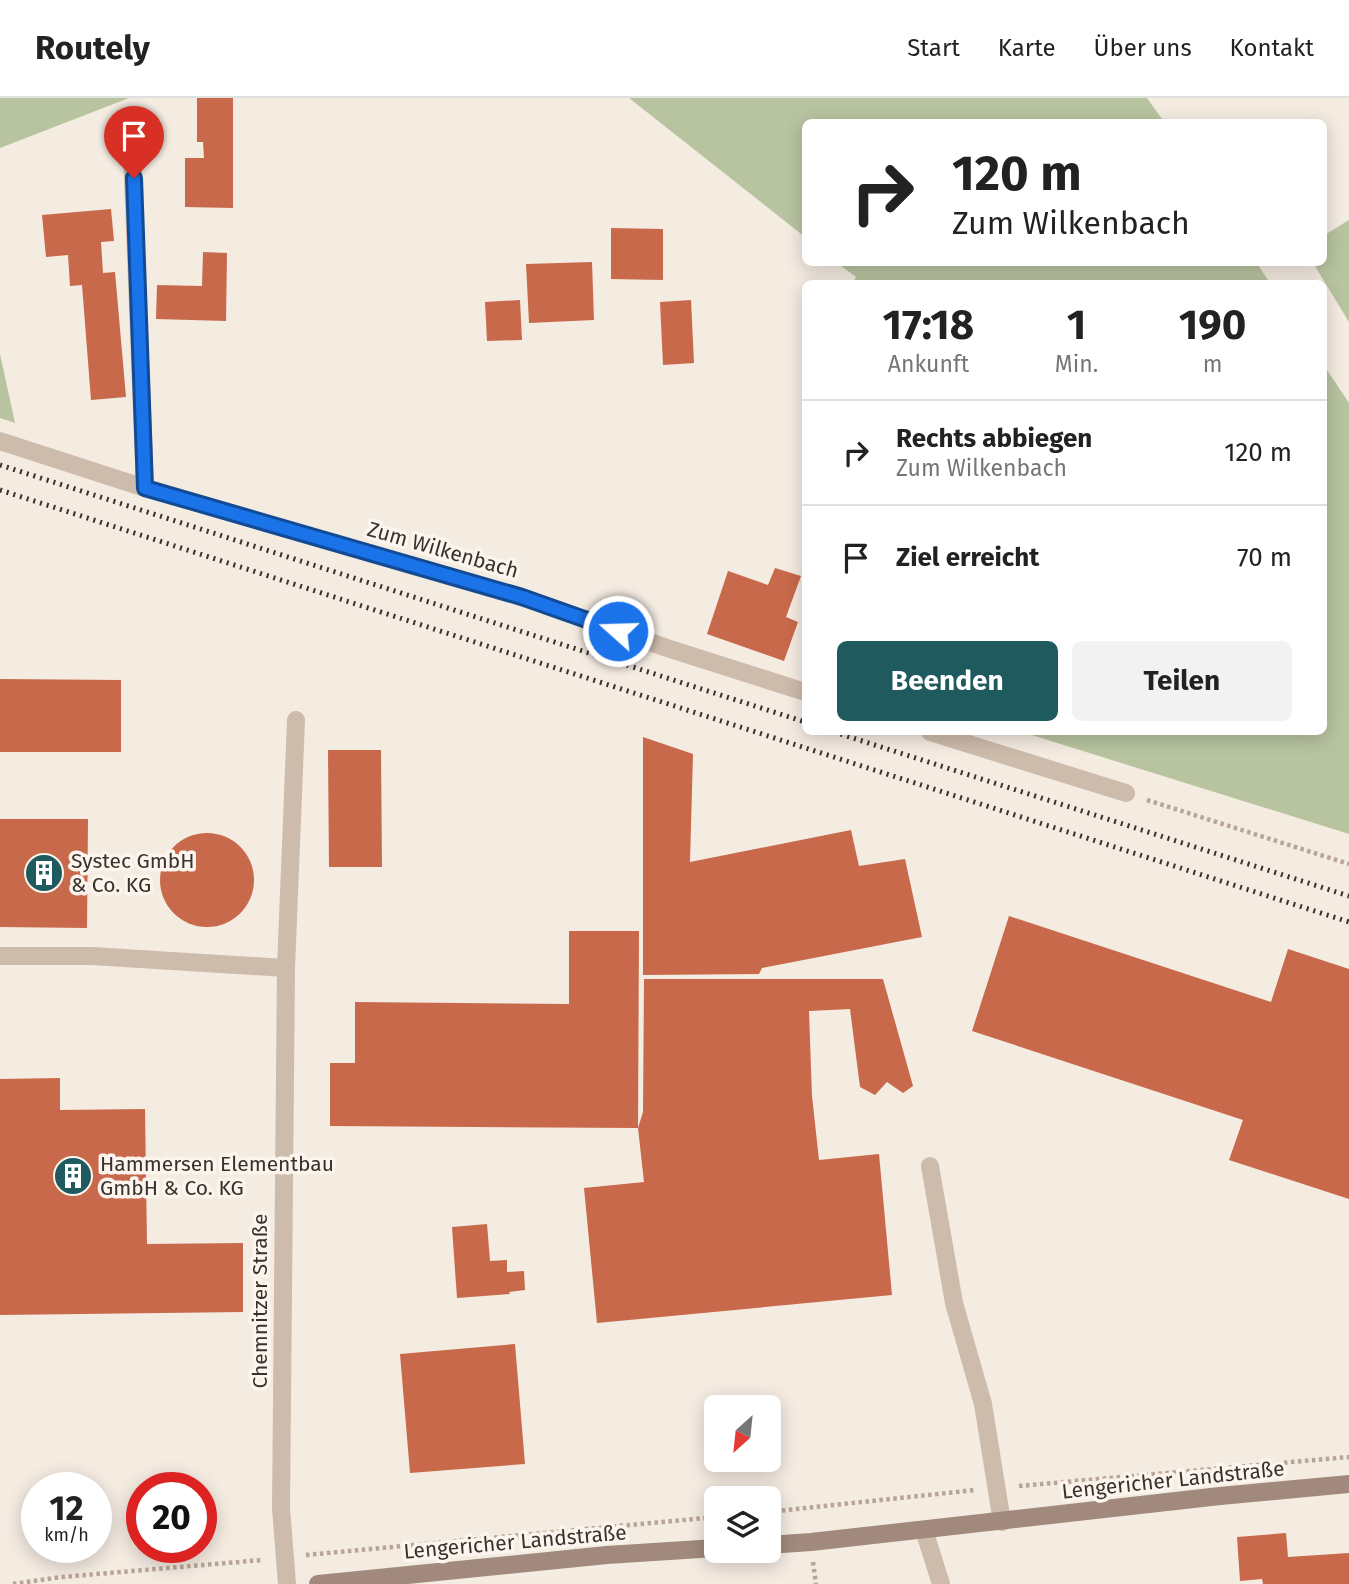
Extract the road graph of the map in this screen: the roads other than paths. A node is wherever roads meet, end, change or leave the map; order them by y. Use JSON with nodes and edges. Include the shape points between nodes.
{"nodes":[{"id":1,"x":131,"y":126,"type":"dead end"},
{"id":2,"x":0,"y":440,"type":"edge"},
{"id":3,"x":145,"y":488,"type":"junction"},
{"id":4,"x":802,"y":691,"type":"edge"},
{"id":5,"x":296,"y":720,"type":"dead end"},
{"id":6,"x":940,"y":735,"type":"edge"},
{"id":7,"x":1126,"y":793,"type":"road end"},
{"id":8,"x":0,"y":956,"type":"edge"},
{"id":9,"x":286,"y":968,"type":"junction"},
{"id":10,"x":930,"y":1166,"type":"dead end"},
{"id":11,"x":1349,"y":1484,"type":"edge"},
{"id":12,"x":1002,"y":1522,"type":"junction"},
{"id":13,"x":924,"y":1530,"type":"junction"},
{"id":14,"x":781,"y":1544,"type":"edge"},
{"id":15,"x":704,"y":1549,"type":"edge"},
{"id":16,"x":287,"y":1584,"type":"edge"},
{"id":17,"x":318,"y":1584,"type":"edge"},
{"id":18,"x":941,"y":1584,"type":"edge"}],
"edges":[{"from":1,"to":3,"type":"street"},
{"from":2,"to":3,"type":"street","name":"Zum Wilkenbach"},
{"from":3,"to":4,"type":"street","name":"Zum Wilkenbach","via":[[522,597]]},
{"from":5,"to":9,"type":"street","name":"Chemnitzer Straße"},
{"from":6,"to":7,"type":"street"},
{"from":8,"to":9,"type":"street","via":[[92,956]]},
{"from":9,"to":16,"type":"street","name":"Chemnitzer Straße","via":[[281,1508]]},
{"from":10,"to":12,"type":"street","via":[[954,1303],[983,1404]]},
{"from":11,"to":12,"type":"main road","name":"Lengericher Landstraße"},
{"from":12,"to":13,"type":"main road","name":"Lengericher Landstraße"},
{"from":13,"to":14,"type":"main road","name":"Lengericher Landstraße"},
{"from":13,"to":18,"type":"street"},
{"from":15,"to":17,"type":"main road","name":"Lengericher Landstraße"}]}
